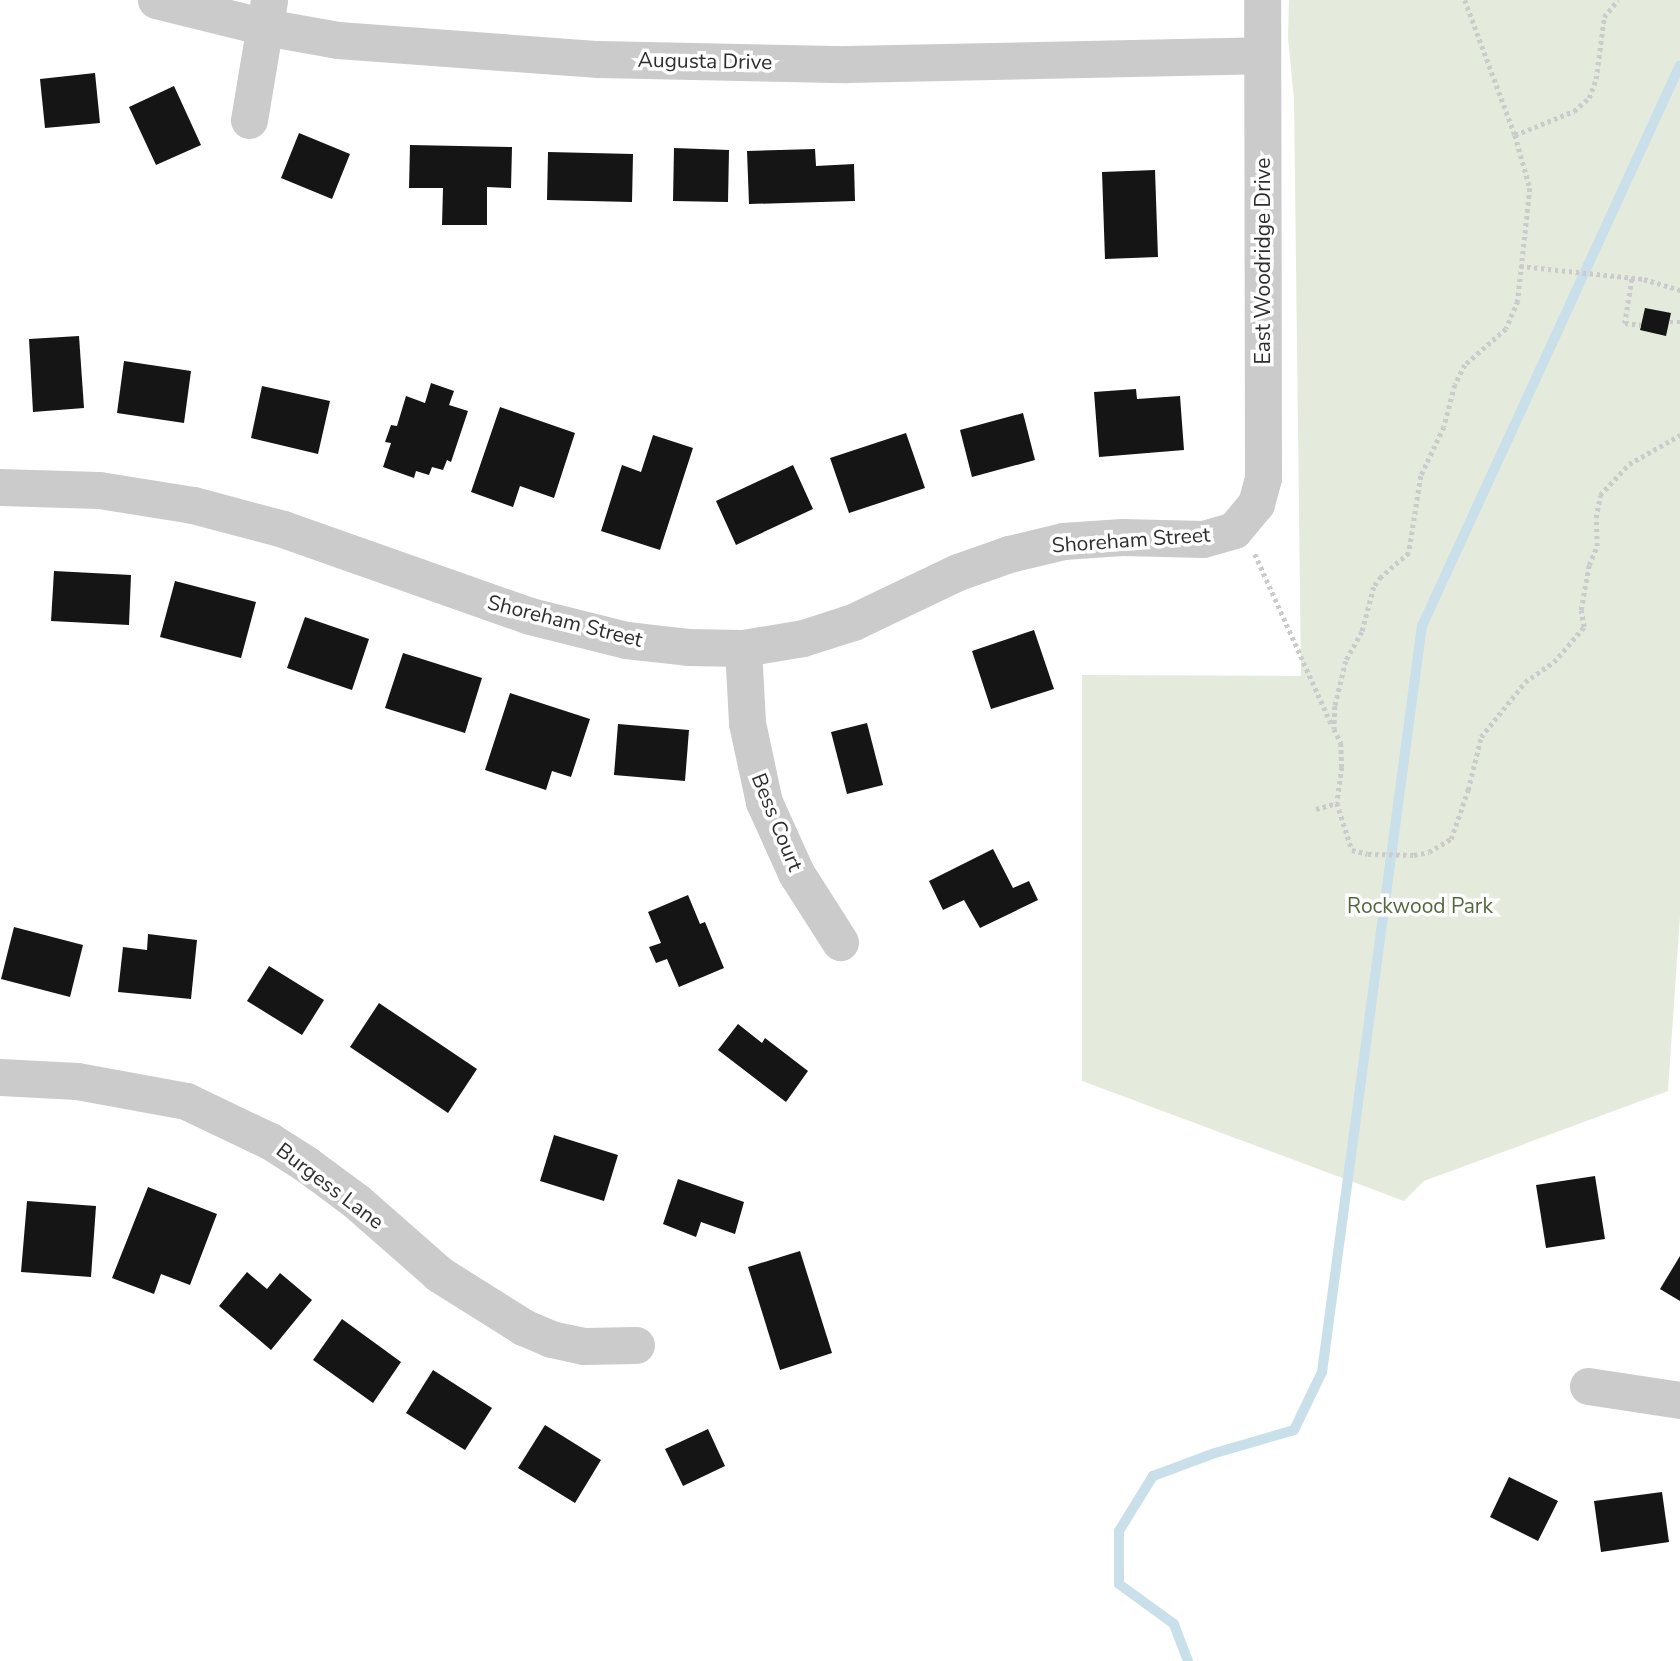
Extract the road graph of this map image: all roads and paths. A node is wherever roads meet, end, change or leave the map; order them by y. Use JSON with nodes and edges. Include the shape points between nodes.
{"nodes":[{"id":1,"x":156,"y":0,"type":"edge"},
{"id":2,"x":1262,"y":0,"type":"edge"},
{"id":3,"x":1465,"y":0,"type":"edge"},
{"id":4,"x":1618,"y":0,"type":"edge"},
{"id":5,"x":267,"y":14,"type":"edge"},
{"id":6,"x":1260,"y":55,"type":"junction"},
{"id":7,"x":249,"y":120,"type":"dead end"},
{"id":8,"x":1515,"y":135,"type":"junction"},
{"id":9,"x":1520,"y":266,"type":"junction"},
{"id":10,"x":1632,"y":278,"type":"junction"},
{"id":11,"x":1680,"y":290,"type":"edge"},
{"id":12,"x":1680,"y":321,"type":"edge"},
{"id":13,"x":1670,"y":322,"type":"dead end"},
{"id":14,"x":1641,"y":325,"type":"dead end"},
{"id":15,"x":1680,"y":435,"type":"edge"},
{"id":16,"x":0,"y":487,"type":"edge"},
{"id":17,"x":1246,"y":517,"type":"junction"},
{"id":18,"x":743,"y":648,"type":"junction"},
{"id":19,"x":1334,"y":729,"type":"junction"},
{"id":20,"x":1337,"y":803,"type":"junction"},
{"id":21,"x":1316,"y":809,"type":"dead end"},
{"id":22,"x":840,"y":942,"type":"dead end"},
{"id":23,"x":0,"y":1077,"type":"edge"},
{"id":24,"x":636,"y":1345,"type":"dead end"},
{"id":25,"x":1588,"y":1386,"type":"dead end"},
{"id":26,"x":1680,"y":1400,"type":"edge"}],
"edges":[{"from":1,"to":5,"type":"street","name":"Augusta Drive"},
{"from":2,"to":6,"type":"street","name":"East Woodridge Drive"},
{"from":3,"to":8,"type":"path"},
{"from":4,"to":8,"type":"path","via":[[1604,17],[1589,98],[1574,111]]},
{"from":5,"to":6,"type":"street","name":"Augusta Drive","via":[[338,40],[598,59],[846,64]]},
{"from":5,"to":7,"type":"street"},
{"from":6,"to":17,"type":"street","name":"East Woodridge Drive","via":[[1263,478],[1256,504]]},
{"from":8,"to":9,"type":"path","via":[[1530,188]]},
{"from":9,"to":10,"type":"path"},
{"from":9,"to":19,"type":"path","via":[[1512,320],[1465,365],[1455,385],[1444,427],[1421,475],[1409,553],[1374,587],[1362,632],[1346,661]]},
{"from":10,"to":11,"type":"path"},
{"from":10,"to":14,"type":"path","via":[[1625,323]]},
{"from":12,"to":13,"type":"path"},
{"from":15,"to":20,"type":"path","via":[[1629,464],[1600,495],[1597,546],[1581,610],[1584,627],[1554,662],[1525,682],[1481,737],[1451,839],[1414,855],[1352,850]]},
{"from":16,"to":18,"type":"street","name":"Shoreham Street","via":[[99,490],[193,505],[283,529],[542,619],[626,640],[688,648]]},
{"from":17,"to":18,"type":"street","name":"Shoreham Street","via":[[1234,530],[1203,539],[1063,541],[1009,554],[958,572],[853,622],[803,638]]},
{"from":17,"to":19,"type":"path","via":[[1257,565]]},
{"from":18,"to":22,"type":"street","name":"Bess Court","via":[[747,723],[764,802],[796,873]]},
{"from":19,"to":20,"type":"path","via":[[1341,743],[1342,767]]},
{"from":20,"to":21,"type":"path"},
{"from":23,"to":24,"type":"street","name":"Burgess Lane","via":[[77,1081],[186,1101],[270,1141],[306,1164],[356,1200],[439,1275],[523,1327],[584,1346]]},
{"from":25,"to":26,"type":"street"}]}
